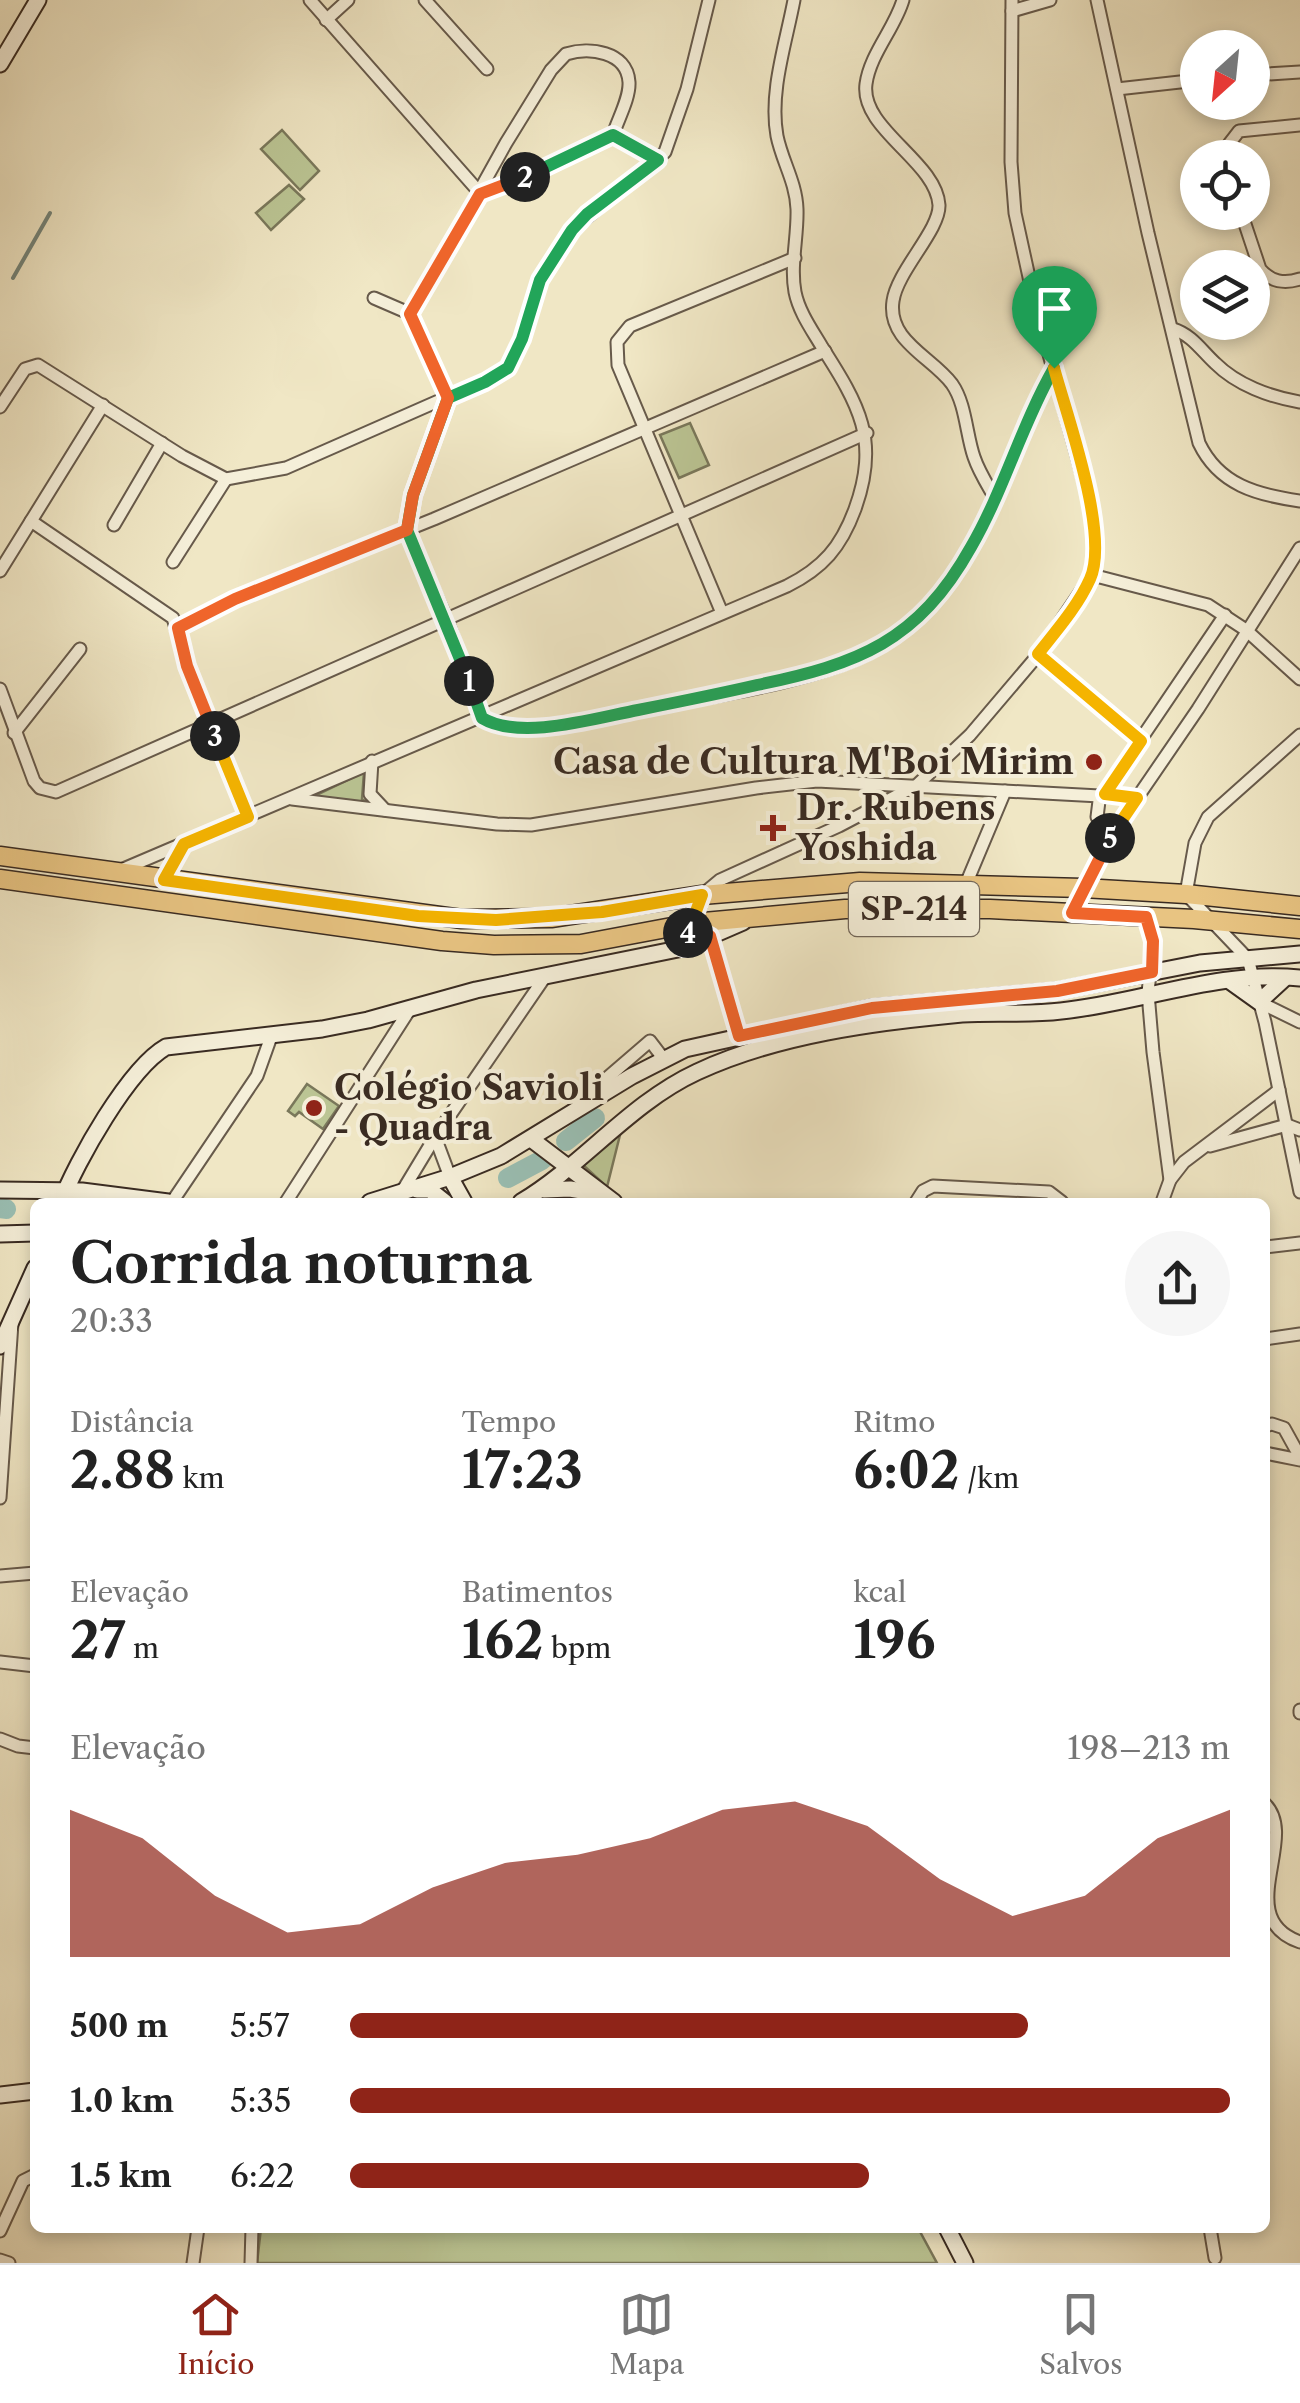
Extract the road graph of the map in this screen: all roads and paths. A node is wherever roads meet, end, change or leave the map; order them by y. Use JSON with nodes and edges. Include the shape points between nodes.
{"nodes":[{"id":1,"x":38,"y":0,"type":"edge"},
{"id":2,"x":310,"y":0,"type":"edge"},
{"id":3,"x":348,"y":0,"type":"edge"},
{"id":4,"x":425,"y":0,"type":"edge"},
{"id":5,"x":709,"y":0,"type":"edge"},
{"id":6,"x":794,"y":0,"type":"edge"},
{"id":7,"x":903,"y":0,"type":"edge"},
{"id":8,"x":1050,"y":0,"type":"edge"},
{"id":9,"x":1100,"y":0,"type":"edge"},
{"id":10,"x":1012,"y":6,"type":"edge"},
{"id":11,"x":326,"y":20,"type":"junction"},
{"id":12,"x":18,"y":34,"type":"junction"},
{"id":13,"x":0,"y":40,"type":"edge"},
{"id":14,"x":0,"y":64,"type":"edge"},
{"id":15,"x":488,"y":69,"type":"dead end"},
{"id":16,"x":1300,"y":72,"type":"edge"},
{"id":17,"x":1270,"y":74,"type":"edge"},
{"id":18,"x":1180,"y":82,"type":"edge"},
{"id":19,"x":1117,"y":89,"type":"junction"},
{"id":20,"x":1300,"y":125,"type":"edge"},
{"id":21,"x":613,"y":135,"type":"junction"},
{"id":22,"x":1232,"y":140,"type":"edge"},
{"id":23,"x":658,"y":160,"type":"junction"},
{"id":24,"x":480,"y":194,"type":"junction"},
{"id":25,"x":1247,"y":230,"type":"edge"},
{"id":26,"x":795,"y":258,"type":"junction"},
{"id":27,"x":1300,"y":279,"type":"edge"},
{"id":28,"x":374,"y":298,"type":"dead end"},
{"id":29,"x":410,"y":314,"type":"junction"},
{"id":30,"x":1173,"y":328,"type":"junction"},
{"id":31,"x":825,"y":351,"type":"junction"},
{"id":32,"x":1054,"y":368,"type":"junction"},
{"id":33,"x":448,"y":398,"type":"junction"},
{"id":34,"x":1300,"y":402,"type":"edge"},
{"id":35,"x":103,"y":405,"type":"junction"},
{"id":36,"x":0,"y":407,"type":"edge"},
{"id":37,"x":643,"y":428,"type":"junction"},
{"id":38,"x":867,"y":433,"type":"junction"},
{"id":39,"x":162,"y":444,"type":"junction"},
{"id":40,"x":226,"y":478,"type":"junction"},
{"id":41,"x":994,"y":498,"type":"junction"},
{"id":42,"x":1300,"y":502,"type":"edge"},
{"id":43,"x":682,"y":516,"type":"junction"},
{"id":44,"x":30,"y":521,"type":"junction"},
{"id":45,"x":114,"y":525,"type":"dead end"},
{"id":46,"x":407,"y":530,"type":"junction"},
{"id":47,"x":1300,"y":548,"type":"edge"},
{"id":48,"x":172,"y":562,"type":"dead end"},
{"id":49,"x":0,"y":571,"type":"edge"},
{"id":50,"x":1092,"y":575,"type":"junction"},
{"id":51,"x":722,"y":614,"type":"junction"},
{"id":52,"x":1225,"y":615,"type":"junction"},
{"id":53,"x":447,"y":620,"type":"junction"},
{"id":54,"x":175,"y":623,"type":"junction"},
{"id":55,"x":1246,"y":630,"type":"junction"},
{"id":56,"x":80,"y":649,"type":"dead end"},
{"id":57,"x":1038,"y":654,"type":"junction"},
{"id":58,"x":1300,"y":679,"type":"edge"},
{"id":59,"x":0,"y":689,"type":"edge"},
{"id":60,"x":482,"y":718,"type":"junction"},
{"id":61,"x":208,"y":722,"type":"junction"},
{"id":62,"x":14,"y":733,"type":"junction"},
{"id":63,"x":1300,"y":735,"type":"edge"},
{"id":64,"x":1141,"y":741,"type":"junction"},
{"id":65,"x":372,"y":762,"type":"junction"},
{"id":66,"x":854,"y":783,"type":"junction"},
{"id":67,"x":917,"y":785,"type":"junction"},
{"id":68,"x":1006,"y":792,"type":"junction"},
{"id":69,"x":1105,"y":794,"type":"junction"},
{"id":70,"x":1137,"y":798,"type":"junction"},
{"id":71,"x":290,"y":799,"type":"junction"},
{"id":72,"x":877,"y":806,"type":"junction"},
{"id":73,"x":385,"y":810,"type":"junction"},
{"id":74,"x":248,"y":817,"type":"junction"},
{"id":75,"x":1111,"y":836,"type":"junction"},
{"id":76,"x":184,"y":844,"type":"junction"},
{"id":77,"x":0,"y":856,"type":"edge"},
{"id":78,"x":116,"y":873,"type":"junction"},
{"id":79,"x":0,"y":879,"type":"edge"},
{"id":80,"x":164,"y":880,"type":"junction"},
{"id":81,"x":966,"y":884,"type":"junction"},
{"id":82,"x":1083,"y":888,"type":"junction"},
{"id":83,"x":1186,"y":894,"type":"junction"},
{"id":84,"x":702,"y":895,"type":"junction"},
{"id":85,"x":126,"y":896,"type":"junction"},
{"id":86,"x":1300,"y":906,"type":"edge"},
{"id":87,"x":1072,"y":913,"type":"junction"},
{"id":88,"x":756,"y":916,"type":"junction"},
{"id":89,"x":1146,"y":917,"type":"junction"},
{"id":90,"x":1213,"y":921,"type":"junction"},
{"id":91,"x":693,"y":923,"type":"junction"},
{"id":92,"x":1300,"y":930,"type":"edge"},
{"id":93,"x":710,"y":936,"type":"junction"},
{"id":94,"x":683,"y":948,"type":"junction"},
{"id":95,"x":1300,"y":954,"type":"edge"},
{"id":96,"x":1248,"y":959,"type":"junction"},
{"id":97,"x":1152,"y":972,"type":"junction"},
{"id":98,"x":547,"y":974,"type":"junction"},
{"id":99,"x":1292,"y":978,"type":"edge"},
{"id":100,"x":1254,"y":980,"type":"junction"},
{"id":101,"x":1227,"y":981,"type":"junction"},
{"id":102,"x":1148,"y":993,"type":"junction"},
{"id":103,"x":1259,"y":1002,"type":"junction"},
{"id":104,"x":410,"y":1009,"type":"junction"},
{"id":105,"x":1300,"y":1022,"type":"edge"},
{"id":106,"x":272,"y":1034,"type":"junction"},
{"id":107,"x":739,"y":1036,"type":"junction"},
{"id":108,"x":1279,"y":1090,"type":"junction"},
{"id":109,"x":1287,"y":1124,"type":"junction"},
{"id":110,"x":1300,"y":1130,"type":"edge"},
{"id":111,"x":435,"y":1136,"type":"junction"},
{"id":112,"x":531,"y":1139,"type":"junction"},
{"id":113,"x":1201,"y":1148,"type":"junction"},
{"id":114,"x":572,"y":1168,"type":"junction"},
{"id":115,"x":450,"y":1177,"type":"junction"},
{"id":116,"x":1170,"y":1180,"type":"junction"},
{"id":117,"x":0,"y":1190,"type":"edge"},
{"id":118,"x":403,"y":1190,"type":"junction"},
{"id":119,"x":542,"y":1190,"type":"junction"},
{"id":120,"x":1300,"y":1192,"type":"edge"},
{"id":121,"x":64,"y":1196,"type":"edge"},
{"id":122,"x":989,"y":1196,"type":"edge"},
{"id":123,"x":919,"y":1197,"type":"edge"},
{"id":124,"x":99,"y":1198,"type":"edge"},
{"id":125,"x":173,"y":1198,"type":"edge"},
{"id":126,"x":289,"y":1198,"type":"edge"},
{"id":127,"x":381,"y":1198,"type":"edge"},
{"id":128,"x":440,"y":1198,"type":"edge"},
{"id":129,"x":462,"y":1198,"type":"edge"},
{"id":130,"x":527,"y":1198,"type":"edge"},
{"id":131,"x":605,"y":1198,"type":"edge"},
{"id":132,"x":609,"y":1198,"type":"edge"},
{"id":133,"x":1057,"y":1198,"type":"edge"},
{"id":134,"x":1163,"y":1198,"type":"edge"},
{"id":135,"x":30,"y":1233,"type":"edge"},
{"id":136,"x":0,"y":1234,"type":"edge"},
{"id":137,"x":1300,"y":1242,"type":"edge"},
{"id":138,"x":1270,"y":1245,"type":"edge"},
{"id":139,"x":30,"y":1280,"type":"edge"},
{"id":140,"x":12,"y":1321,"type":"junction"},
{"id":141,"x":1300,"y":1334,"type":"edge"},
{"id":142,"x":1270,"y":1338,"type":"edge"},
{"id":143,"x":0,"y":1346,"type":"edge"},
{"id":144,"x":0,"y":1358,"type":"edge"},
{"id":145,"x":9,"y":1377,"type":"junction"},
{"id":146,"x":1270,"y":1425,"type":"edge"},
{"id":147,"x":1270,"y":1454,"type":"edge"},
{"id":148,"x":1300,"y":1458,"type":"edge"},
{"id":149,"x":0,"y":1498,"type":"edge"},
{"id":150,"x":30,"y":1574,"type":"edge"},
{"id":151,"x":0,"y":1576,"type":"edge"},
{"id":152,"x":0,"y":1662,"type":"edge"},
{"id":153,"x":30,"y":1665,"type":"edge"},
{"id":154,"x":0,"y":1738,"type":"edge"},
{"id":155,"x":30,"y":1747,"type":"edge"},
{"id":156,"x":1270,"y":1808,"type":"edge"},
{"id":157,"x":1270,"y":1882,"type":"edge"},
{"id":158,"x":1270,"y":1882,"type":"edge"},
{"id":159,"x":1300,"y":1942,"type":"edge"},
{"id":160,"x":30,"y":2092,"type":"edge"},
{"id":161,"x":0,"y":2095,"type":"edge"},
{"id":162,"x":30,"y":2177,"type":"edge"},
{"id":163,"x":0,"y":2231,"type":"edge"},
{"id":164,"x":197,"y":2233,"type":"edge"},
{"id":165,"x":252,"y":2233,"type":"edge"},
{"id":166,"x":950,"y":2233,"type":"edge"},
{"id":167,"x":1211,"y":2233,"type":"edge"},
{"id":168,"x":0,"y":2260,"type":"edge"},
{"id":169,"x":1215,"y":2261,"type":"edge"},
{"id":170,"x":9,"y":2263,"type":"edge"},
{"id":171,"x":193,"y":2263,"type":"edge"},
{"id":172,"x":251,"y":2263,"type":"edge"},
{"id":173,"x":965,"y":2263,"type":"edge"}],
"edges":[{"from":1,"to":12,"type":"main road"},
{"from":2,"to":11,"type":"street"},
{"from":3,"to":11,"type":"street"},
{"from":4,"to":15,"type":"street"},
{"from":5,"to":23,"type":"street","via":[[671,141]]},
{"from":6,"to":26,"type":"street","via":[[775,112],[796,195]]},
{"from":7,"to":41,"type":"street","via":[[866,93],[939,204],[899,282],[892,317],[956,390]]},
{"from":8,"to":10,"type":"street"},
{"from":9,"to":19,"type":"street"},
{"from":10,"to":32,"type":"street","via":[[1015,212]]},
{"from":11,"to":24,"type":"street"},
{"from":12,"to":13,"type":"street"},
{"from":12,"to":14,"type":"main road"},
{"from":16,"to":17,"type":"street"},
{"from":18,"to":19,"type":"street"},
{"from":19,"to":30,"type":"street"},
{"from":20,"to":22,"type":"street","via":[[1239,131]]},
{"from":21,"to":23,"type":"street"},
{"from":21,"to":24,"type":"street"},
{"from":21,"to":24,"type":"street","via":[[628,89],[626,70],[598,52],[566,54]]},
{"from":23,"to":33,"type":"street","via":[[572,230],[540,280],[508,368]]},
{"from":24,"to":29,"type":"street"},
{"from":25,"to":27,"type":"street","via":[[1267,276]]},
{"from":26,"to":31,"type":"street","via":[[796,297]]},
{"from":26,"to":37,"type":"street","via":[[622,333],[618,365]]},
{"from":28,"to":29,"type":"street"},
{"from":29,"to":33,"type":"street"},
{"from":30,"to":34,"type":"street","via":[[1229,375]]},
{"from":30,"to":42,"type":"street","via":[[1207,460],[1234,484]]},
{"from":31,"to":37,"type":"street"},
{"from":31,"to":38,"type":"street"},
{"from":32,"to":41,"type":"street"},
{"from":32,"to":50,"type":"street","via":[[1090,502]]},
{"from":33,"to":40,"type":"street","via":[[286,468]]},
{"from":33,"to":46,"type":"street"},
{"from":35,"to":36,"type":"street","via":[[38,366],[25,369]]},
{"from":35,"to":39,"type":"street"},
{"from":35,"to":44,"type":"street"},
{"from":37,"to":43,"type":"street"},
{"from":37,"to":46,"type":"street"},
{"from":38,"to":43,"type":"street"},
{"from":38,"to":51,"type":"street","via":[[863,489],[834,554],[809,575]]},
{"from":39,"to":40,"type":"street"},
{"from":39,"to":45,"type":"street"},
{"from":40,"to":48,"type":"street"},
{"from":41,"to":60,"type":"street","via":[[973,545],[935,601],[857,658],[795,678],[546,727],[500,726]]},
{"from":43,"to":51,"type":"street"},
{"from":43,"to":53,"type":"street"},
{"from":44,"to":49,"type":"street"},
{"from":44,"to":54,"type":"street"},
{"from":46,"to":53,"type":"street"},
{"from":46,"to":54,"type":"street"},
{"from":47,"to":55,"type":"street"},
{"from":50,"to":52,"type":"street","via":[[1193,600]]},
{"from":50,"to":57,"type":"street"},
{"from":51,"to":60,"type":"street"},
{"from":52,"to":55,"type":"street"},
{"from":52,"to":64,"type":"street"},
{"from":53,"to":60,"type":"street"},
{"from":53,"to":61,"type":"street"},
{"from":54,"to":61,"type":"street"},
{"from":55,"to":58,"type":"street"},
{"from":55,"to":70,"type":"street"},
{"from":56,"to":62,"type":"street"},
{"from":57,"to":64,"type":"street"},
{"from":57,"to":67,"type":"street","via":[[970,735]]},
{"from":59,"to":62,"type":"street"},
{"from":60,"to":65,"type":"street"},
{"from":61,"to":62,"type":"street","via":[[56,792],[40,788]]},
{"from":61,"to":74,"type":"street"},
{"from":63,"to":83,"type":"street","via":[[1208,817],[1195,843]]},
{"from":64,"to":69,"type":"street"},
{"from":65,"to":71,"type":"street"},
{"from":65,"to":73,"type":"street","via":[[370,794]]},
{"from":66,"to":67,"type":"street"},
{"from":66,"to":72,"type":"street"},
{"from":66,"to":73,"type":"street","via":[[776,785],[531,825]]},
{"from":67,"to":68,"type":"street"},
{"from":67,"to":72,"type":"street"},
{"from":68,"to":69,"type":"street"},
{"from":68,"to":81,"type":"street"},
{"from":69,"to":70,"type":"street"},
{"from":69,"to":75,"type":"street","via":[[1096,811]]},
{"from":70,"to":75,"type":"street"},
{"from":71,"to":73,"type":"street"},
{"from":71,"to":74,"type":"street"},
{"from":72,"to":84,"type":"street","via":[[720,880]]},
{"from":74,"to":76,"type":"street"},
{"from":75,"to":82,"type":"street"},
{"from":76,"to":78,"type":"street"},
{"from":76,"to":80,"type":"street"},
{"from":77,"to":78,"type":"main road","number":"SP-214"},
{"from":78,"to":80,"type":"main road","number":"SP-214"},
{"from":79,"to":85,"type":"main road","number":"SP-214"},
{"from":80,"to":84,"type":"main road","number":"SP-214","via":[[418,916],[496,920]]},
{"from":80,"to":85,"type":"main road","via":[[155,891]]},
{"from":81,"to":82,"type":"main road","number":"SP-214"},
{"from":81,"to":84,"type":"main road","number":"SP-214","via":[[846,882]]},
{"from":82,"to":83,"type":"main road","number":"SP-214"},
{"from":82,"to":87,"type":"street"},
{"from":83,"to":86,"type":"main road","number":"SP-214"},
{"from":83,"to":90,"type":"street"},
{"from":84,"to":91,"type":"main road"},
{"from":85,"to":91,"type":"main road","number":"SP-214","via":[[494,945],[581,944]]},
{"from":87,"to":88,"type":"main road","number":"SP-214","via":[[921,908]]},
{"from":87,"to":89,"type":"main road","number":"SP-214"},
{"from":88,"to":91,"type":"main road","number":"SP-214"},
{"from":88,"to":93,"type":"main road"},
{"from":89,"to":90,"type":"main road","number":"SP-214"},
{"from":89,"to":97,"type":"street"},
{"from":90,"to":92,"type":"main road","number":"SP-214"},
{"from":90,"to":96,"type":"street"},
{"from":91,"to":94,"type":"main road"},
{"from":93,"to":94,"type":"main road"},
{"from":93,"to":107,"type":"street"},
{"from":94,"to":98,"type":"main road"},
{"from":95,"to":96,"type":"main road"},
{"from":96,"to":97,"type":"main road"},
{"from":96,"to":100,"type":"street"},
{"from":97,"to":102,"type":"street"},
{"from":97,"to":107,"type":"main road","via":[[1057,991],[872,1008]]},
{"from":98,"to":104,"type":"main road"},
{"from":98,"to":111,"type":"street"},
{"from":99,"to":100,"type":"main road"},
{"from":99,"to":103,"type":"main road"},
{"from":100,"to":101,"type":"main road"},
{"from":100,"to":103,"type":"street"},
{"from":101,"to":102,"type":"main road"},
{"from":101,"to":103,"type":"main road"},
{"from":102,"to":114,"type":"main road","via":[[1060,1012],[903,1021],[748,1053],[674,1085]]},
{"from":102,"to":116,"type":"street"},
{"from":103,"to":105,"type":"street"},
{"from":103,"to":108,"type":"street"},
{"from":104,"to":106,"type":"main road"},
{"from":104,"to":126,"type":"street"},
{"from":106,"to":121,"type":"main road","via":[[179,1043],[156,1052],[118,1100]]},
{"from":106,"to":125,"type":"street","via":[[257,1076]]},
{"from":107,"to":112,"type":"main road","via":[[663,1058]]},
{"from":108,"to":109,"type":"street"},
{"from":108,"to":113,"type":"street"},
{"from":109,"to":110,"type":"street"},
{"from":109,"to":113,"type":"street"},
{"from":109,"to":120,"type":"street"},
{"from":111,"to":115,"type":"street"},
{"from":111,"to":118,"type":"street"},
{"from":112,"to":114,"type":"main road"},
{"from":112,"to":115,"type":"main road"},
{"from":113,"to":116,"type":"street"},
{"from":114,"to":119,"type":"main road"},
{"from":114,"to":132,"type":"main road"},
{"from":115,"to":118,"type":"main road"},
{"from":115,"to":129,"type":"main road"},
{"from":116,"to":134,"type":"street"},
{"from":117,"to":121,"type":"main road"},
{"from":118,"to":127,"type":"main road"},
{"from":118,"to":128,"type":"main road","via":[[430,1190]]},
{"from":119,"to":130,"type":"main road"},
{"from":119,"to":131,"type":"main road","via":[[583,1190]]},
{"from":121,"to":124,"type":"main road"},
{"from":122,"to":123,"type":"street","via":[[933,1186]]},
{"from":122,"to":133,"type":"street","via":[[1049,1192]]},
{"from":135,"to":136,"type":"main road"},
{"from":137,"to":138,"type":"street"},
{"from":139,"to":140,"type":"main road"},
{"from":140,"to":143,"type":"main road"},
{"from":140,"to":145,"type":"street"},
{"from":141,"to":142,"type":"street"},
{"from":144,"to":145,"type":"street"},
{"from":145,"to":149,"type":"street"},
{"from":146,"to":148,"type":"street","via":[[1284,1428]]},
{"from":147,"to":148,"type":"street"},
{"from":150,"to":151,"type":"street"},
{"from":152,"to":153,"type":"street"},
{"from":154,"to":155,"type":"street"},
{"from":156,"to":158,"type":"street","via":[[1280,1832]]},
{"from":157,"to":159,"type":"street","via":[[1272,1918]]},
{"from":160,"to":161,"type":"main road"},
{"from":162,"to":163,"type":"street"},
{"from":164,"to":171,"type":"street"},
{"from":165,"to":172,"type":"street"},
{"from":166,"to":173,"type":"main road"},
{"from":167,"to":169,"type":"street"},
{"from":168,"to":170,"type":"street"}]}
